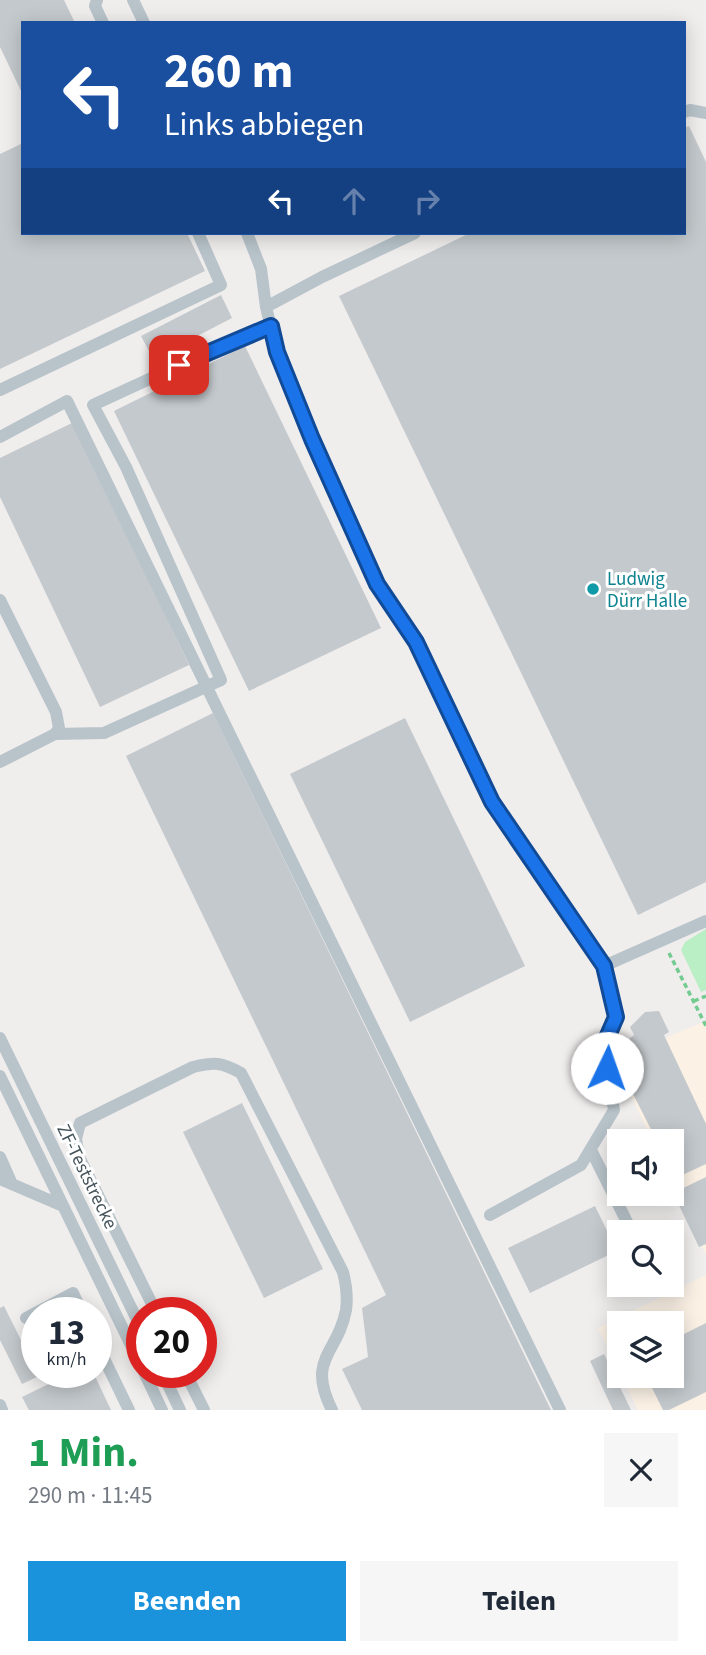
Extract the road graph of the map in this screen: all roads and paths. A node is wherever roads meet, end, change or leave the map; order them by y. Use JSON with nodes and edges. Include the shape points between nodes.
{"nodes":[{"id":1,"x":97,"y":0,"type":"edge"},
{"id":2,"x":133,"y":0,"type":"edge"},
{"id":3,"x":102,"y":21,"type":"edge"},
{"id":4,"x":143,"y":21,"type":"edge"},
{"id":5,"x":686,"y":111,"type":"edge"},
{"id":6,"x":706,"y":113,"type":"edge"},
{"id":7,"x":199,"y":235,"type":"edge"},
{"id":8,"x":248,"y":235,"type":"edge"},
{"id":9,"x":411,"y":235,"type":"edge"},
{"id":10,"x":266,"y":307,"type":"junction"},
{"id":11,"x":271,"y":326,"type":"junction"},
{"id":12,"x":0,"y":390,"type":"edge"},
{"id":13,"x":0,"y":437,"type":"edge"},
{"id":14,"x":0,"y":600,"type":"edge"},
{"id":15,"x":206,"y":687,"type":"junction"},
{"id":16,"x":55,"y":734,"type":"junction"},
{"id":17,"x":0,"y":762,"type":"edge"},
{"id":18,"x":706,"y":921,"type":"edge"},
{"id":19,"x":663,"y":941,"type":"junction"},
{"id":20,"x":604,"y":966,"type":"junction"},
{"id":21,"x":706,"y":996,"type":"edge"},
{"id":22,"x":694,"y":1001,"type":"junction"},
{"id":23,"x":706,"y":1026,"type":"edge"},
{"id":24,"x":0,"y":1038,"type":"edge"},
{"id":25,"x":0,"y":1076,"type":"edge"},
{"id":26,"x":591,"y":1150,"type":"junction"},
{"id":27,"x":0,"y":1157,"type":"edge"},
{"id":28,"x":4,"y":1178,"type":"edge"},
{"id":29,"x":63,"y":1206,"type":"junction"},
{"id":30,"x":490,"y":1215,"type":"dead end"},
{"id":31,"x":626,"y":1220,"type":"edge"},
{"id":32,"x":149,"y":1297,"type":"edge"},
{"id":33,"x":126,"y":1298,"type":"edge"},
{"id":34,"x":126,"y":1335,"type":"edge"},
{"id":35,"x":112,"y":1375,"type":"edge"},
{"id":36,"x":152,"y":1388,"type":"edge"},
{"id":37,"x":170,"y":1388,"type":"edge"},
{"id":38,"x":193,"y":1388,"type":"edge"},
{"id":39,"x":0,"y":1405,"type":"edge"},
{"id":40,"x":2,"y":1410,"type":"edge"},
{"id":41,"x":129,"y":1410,"type":"edge"},
{"id":42,"x":162,"y":1410,"type":"edge"},
{"id":43,"x":180,"y":1410,"type":"edge"},
{"id":44,"x":204,"y":1410,"type":"edge"},
{"id":45,"x":332,"y":1410,"type":"edge"},
{"id":46,"x":560,"y":1410,"type":"edge"}],
"edges":[{"from":1,"to":3,"type":"lane"},
{"from":2,"to":4,"type":"lane"},
{"from":5,"to":6,"type":"lane"},
{"from":7,"to":12,"type":"lane","via":[[222,285]]},
{"from":8,"to":10,"type":"lane","via":[[261,269]]},
{"from":9,"to":10,"type":"lane"},
{"from":10,"to":11,"type":"lane"},
{"from":11,"to":15,"type":"lane","via":[[93,405],[126,467],[221,680]]},
{"from":11,"to":20,"type":"lane","via":[[312,439],[377,584],[416,642],[492,802]]},
{"from":13,"to":15,"type":"lane","via":[[67,401]]},
{"from":14,"to":16,"type":"lane","via":[[56,712],[59,728]]},
{"from":15,"to":16,"type":"lane","via":[[104,733]]},
{"from":15,"to":46,"type":"lane"},
{"from":16,"to":17,"type":"lane"},
{"from":18,"to":19,"type":"lane"},
{"from":19,"to":20,"type":"lane"},
{"from":19,"to":22,"type":"path"},
{"from":20,"to":26,"type":"lane","via":[[616,1017],[603,1047],[614,1110]]},
{"from":21,"to":22,"type":"path"},
{"from":22,"to":23,"type":"path"},
{"from":24,"to":33,"type":"lane","name":"ZF-Teststrecke"},
{"from":25,"to":29,"type":"lane","name":"ZF-Teststrecke"},
{"from":26,"to":30,"type":"lane","via":[[581,1165]]},
{"from":26,"to":31,"type":"lane"},
{"from":27,"to":28,"type":"lane"},
{"from":28,"to":29,"type":"lane"},
{"from":29,"to":34,"type":"lane","name":"ZF-Teststrecke"},
{"from":32,"to":45,"type":"lane","via":[[79,1157],[76,1139],[80,1123],[193,1067],[213,1062],[227,1065],[241,1073],[343,1272],[346,1311],[321,1377]]},
{"from":35,"to":41,"type":"lane"},
{"from":36,"to":42,"type":"lane","name":"ZF-Teststrecke"},
{"from":37,"to":43,"type":"lane"},
{"from":38,"to":44,"type":"lane"},
{"from":39,"to":40,"type":"lane"}]}
